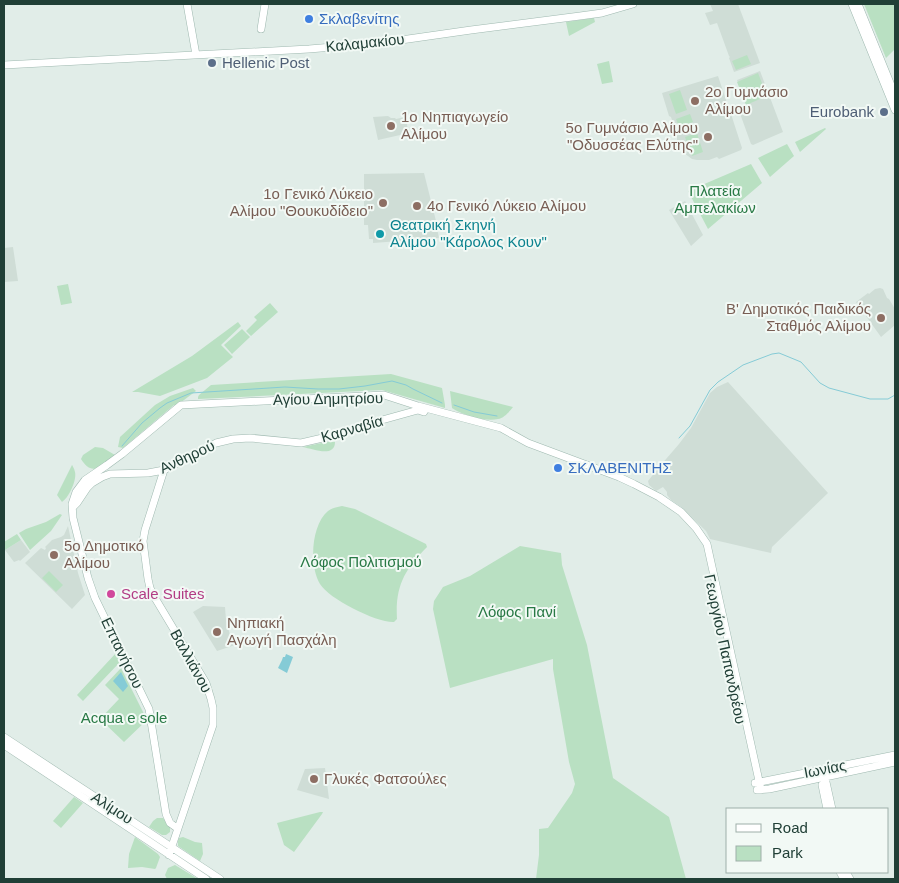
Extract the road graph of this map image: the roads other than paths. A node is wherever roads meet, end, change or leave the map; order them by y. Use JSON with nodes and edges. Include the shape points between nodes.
{"nodes":[{"id":1,"x":187,"y":4,"type":"edge"},
{"id":2,"x":265,"y":4,"type":"edge"},
{"id":3,"x":633,"y":4,"type":"edge"},
{"id":4,"x":852,"y":4,"type":"edge"},
{"id":5,"x":858,"y":4,"type":"edge"},
{"id":6,"x":261,"y":29,"type":"dead end"},
{"id":7,"x":196,"y":55,"type":"junction"},
{"id":8,"x":4,"y":65,"type":"edge"},
{"id":9,"x":895,"y":95,"type":"edge"},
{"id":10,"x":895,"y":110,"type":"edge"},
{"id":11,"x":398,"y":400,"type":"junction"},
{"id":12,"x":402,"y":415,"type":"junction"},
{"id":13,"x":285,"y":442,"type":"joint"},
{"id":14,"x":107,"y":466,"type":"junction"},
{"id":15,"x":164,"y":470,"type":"junction"},
{"id":16,"x":110,"y":474,"type":"junction"},
{"id":17,"x":72,"y":505,"type":"junction"},
{"id":18,"x":679,"y":515,"type":"joint"},
{"id":19,"x":706,"y":544,"type":"joint"},
{"id":20,"x":4,"y":737,"type":"edge"},
{"id":21,"x":4,"y":745,"type":"edge"},
{"id":22,"x":895,"y":755,"type":"edge"},
{"id":23,"x":895,"y":762,"type":"edge"},
{"id":24,"x":823,"y":775,"type":"junction"},
{"id":25,"x":758,"y":787,"type":"junction"},
{"id":26,"x":827,"y":808,"type":"edge"},
{"id":27,"x":832,"y":808,"type":"edge"},
{"id":28,"x":175,"y":826,"type":"junction"},
{"id":29,"x":168,"y":850,"type":"junction"},
{"id":30,"x":206,"y":879,"type":"edge"},
{"id":31,"x":220,"y":879,"type":"edge"}],
"edges":[{"from":1,"to":7,"type":"street"},
{"from":2,"to":6,"type":"street"},
{"from":3,"to":7,"type":"street","name":"Καλαμακίου","via":[[602,13],[388,42]]},
{"from":4,"to":10,"type":"street"},
{"from":5,"to":9,"type":"street"},
{"from":7,"to":8,"type":"street","name":"Καλαμακίου"},
{"from":11,"to":12,"type":"street","name":"Καρναβία","via":[[403,408]]},
{"from":11,"to":14,"type":"street","name":"Αγίου Δημητρίου","via":[[378,395],[181,405]]},
{"from":11,"to":19,"type":"street","name":"Αγίου Δημητρίου","via":[[504,428],[528,443],[642,487],[681,512]]},
{"from":12,"to":13,"type":"street","name":"Καρναβία","via":[[301,443]]},
{"from":12,"to":18,"type":"street","name":"Αγίου Δημητρίου","via":[[418,410],[500,431],[527,447],[618,480]]},
{"from":13,"to":15,"type":"street","name":"Ανθηρού","via":[[250,438],[225,440]]},
{"from":14,"to":16,"type":"street"},
{"from":14,"to":17,"type":"street","name":"Αγίου Δημητρίου","via":[[85,480]]},
{"from":15,"to":16,"type":"street","name":"Ανθηρού"},
{"from":15,"to":28,"type":"street","name":"Βαλλιάνου","via":[[144,536],[148,579],[155,598],[206,683],[213,708],[213,725]]},
{"from":16,"to":17,"type":"street","name":"Ανθηρού","via":[[92,483]]},
{"from":17,"to":28,"type":"street","name":"Επτανήσου","via":[[82,558],[95,598],[149,709],[166,814]]},
{"from":18,"to":25,"type":"street","name":"Γεωργίου Παπανδρέου","via":[[697,536],[704,551]]},
{"from":19,"to":25,"type":"street","name":"Γεωργίου Παπανδρέου"},
{"from":20,"to":29,"type":"street","name":"Αλίμου"},
{"from":21,"to":29,"type":"street","name":"Αλίμου"},
{"from":22,"to":24,"type":"street","name":"Ιωνίας"},
{"from":23,"to":24,"type":"street","name":"Ιωνίας"},
{"from":24,"to":25,"type":"street","name":"Ιωνίας"},
{"from":24,"to":26,"type":"street"},
{"from":24,"to":27,"type":"street"},
{"from":28,"to":29,"type":"street","name":"Βαλλιάνου"},
{"from":29,"to":30,"type":"street","name":"Αλίμου"},
{"from":29,"to":31,"type":"street","name":"Αλίμου"}]}
